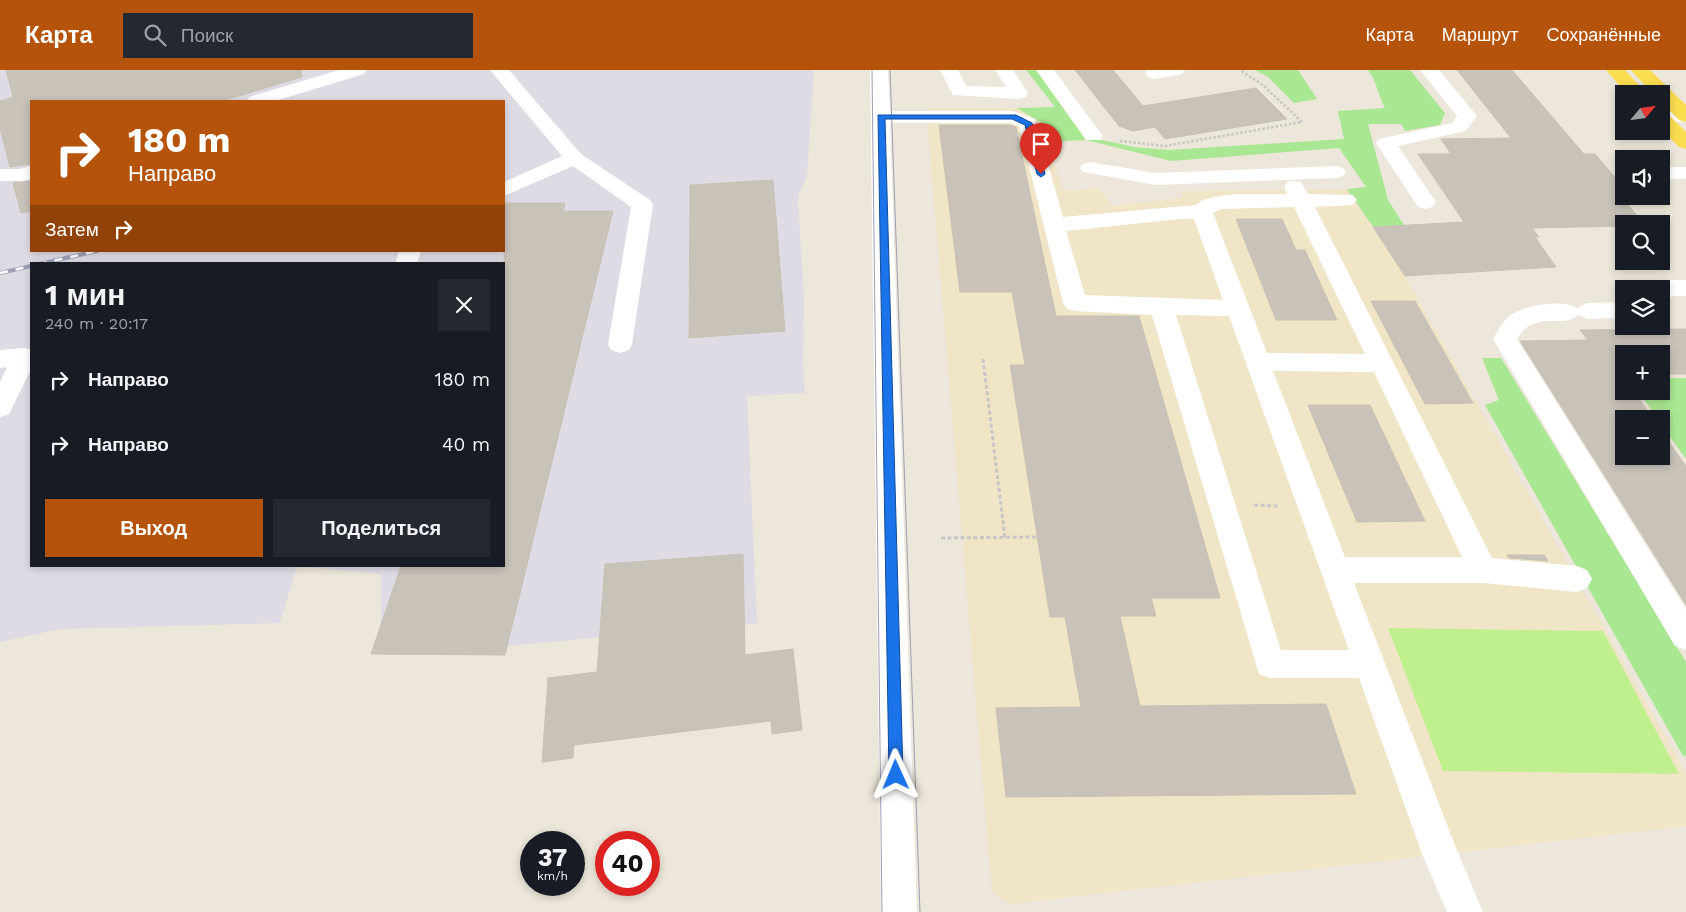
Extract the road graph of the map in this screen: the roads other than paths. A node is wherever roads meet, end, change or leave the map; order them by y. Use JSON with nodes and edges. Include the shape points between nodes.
{"nodes":[{"id":1,"x":358,"y":70,"type":"edge"},
{"id":2,"x":498,"y":70,"type":"edge"},
{"id":3,"x":879,"y":70,"type":"edge"},
{"id":4,"x":949,"y":70,"type":"edge"},
{"id":5,"x":1004,"y":70,"type":"edge"},
{"id":6,"x":1044,"y":70,"type":"edge"},
{"id":7,"x":1176,"y":70,"type":"edge"},
{"id":8,"x":1429,"y":70,"type":"edge"},
{"id":9,"x":1615,"y":70,"type":"edge"},
{"id":10,"x":1640,"y":70,"type":"edge"},
{"id":11,"x":1154,"y":73,"type":"dead end"},
{"id":12,"x":1629,"y":85,"type":"edge"},
{"id":13,"x":259,"y":100,"type":"edge"},
{"id":14,"x":1686,"y":116,"type":"edge"},
{"id":15,"x":881,"y":117,"type":"junction"},
{"id":16,"x":1670,"y":117,"type":"edge"},
{"id":17,"x":1670,"y":126,"type":"edge"},
{"id":18,"x":1093,"y":136,"type":"road end"},
{"id":19,"x":1686,"y":143,"type":"edge"},
{"id":20,"x":574,"y":158,"type":"junction"},
{"id":21,"x":1090,"y":168,"type":"dead end"},
{"id":22,"x":30,"y":172,"type":"edge"},
{"id":23,"x":1336,"y":172,"type":"dead end"},
{"id":24,"x":1670,"y":173,"type":"edge"},
{"id":25,"x":1686,"y":173,"type":"edge"},
{"id":26,"x":1289,"y":174,"type":"junction"},
{"id":27,"x":0,"y":175,"type":"edge"},
{"id":28,"x":505,"y":190,"type":"edge"},
{"id":29,"x":1301,"y":200,"type":"junction"},
{"id":30,"x":1346,"y":200,"type":"dead end"},
{"id":31,"x":1425,"y":202,"type":"dead end"},
{"id":32,"x":1202,"y":212,"type":"junction"},
{"id":33,"x":1054,"y":225,"type":"junction"},
{"id":34,"x":1670,"y":288,"type":"edge"},
{"id":35,"x":1686,"y":288,"type":"edge"},
{"id":36,"x":1162,"y":308,"type":"junction"},
{"id":37,"x":1238,"y":308,"type":"junction"},
{"id":38,"x":1615,"y":310,"type":"edge"},
{"id":39,"x":620,"y":344,"type":"dead end"},
{"id":40,"x":0,"y":359,"type":"edge"},
{"id":41,"x":1258,"y":362,"type":"junction"},
{"id":42,"x":1382,"y":363,"type":"junction"},
{"id":43,"x":0,"y":407,"type":"edge"},
{"id":44,"x":1334,"y":570,"type":"junction"},
{"id":45,"x":1483,"y":570,"type":"junction"},
{"id":46,"x":1577,"y":579,"type":"dead end"},
{"id":47,"x":1681,"y":621,"type":"edge"},
{"id":48,"x":1369,"y":664,"type":"junction"},
{"id":49,"x":899,"y":912,"type":"edge"},
{"id":50,"x":1465,"y":912,"type":"edge"}],
"edges":[{"from":1,"to":13,"type":"street"},
{"from":2,"to":20,"type":"street"},
{"from":3,"to":15,"type":"street"},
{"from":4,"to":5,"type":"street","via":[[960,91],[1018,93]]},
{"from":6,"to":18,"type":"street"},
{"from":7,"to":11,"type":"street"},
{"from":8,"to":31,"type":"street","via":[[1467,116],[1459,127],[1386,142]]},
{"from":9,"to":12,"type":"main road"},
{"from":10,"to":14,"type":"main road"},
{"from":14,"to":16,"type":"street"},
{"from":15,"to":33,"type":"street","via":[[1013,117],[1028,123]]},
{"from":15,"to":49,"type":"street"},
{"from":17,"to":19,"type":"main road"},
{"from":20,"to":28,"type":"street"},
{"from":20,"to":39,"type":"street","via":[[642,205]]},
{"from":21,"to":26,"type":"street","via":[[1156,179]]},
{"from":22,"to":27,"type":"street"},
{"from":23,"to":26,"type":"street"},
{"from":24,"to":25,"type":"street"},
{"from":26,"to":29,"type":"street"},
{"from":29,"to":30,"type":"street"},
{"from":29,"to":32,"type":"street","via":[[1222,202],[1208,205]]},
{"from":29,"to":42,"type":"street"},
{"from":32,"to":33,"type":"street"},
{"from":32,"to":37,"type":"street"},
{"from":33,"to":36,"type":"street","via":[[1074,303]]},
{"from":34,"to":35,"type":"street"},
{"from":36,"to":37,"type":"street"},
{"from":36,"to":48,"type":"street","via":[[1270,664]]},
{"from":37,"to":41,"type":"street"},
{"from":38,"to":47,"type":"street","via":[[1538,312],[1511,326],[1505,339]]},
{"from":40,"to":43,"type":"street","via":[[24,357]]},
{"from":41,"to":42,"type":"street"},
{"from":41,"to":44,"type":"street"},
{"from":42,"to":45,"type":"street"},
{"from":44,"to":45,"type":"street"},
{"from":44,"to":48,"type":"street"},
{"from":45,"to":46,"type":"street"},
{"from":48,"to":50,"type":"street"}]}
